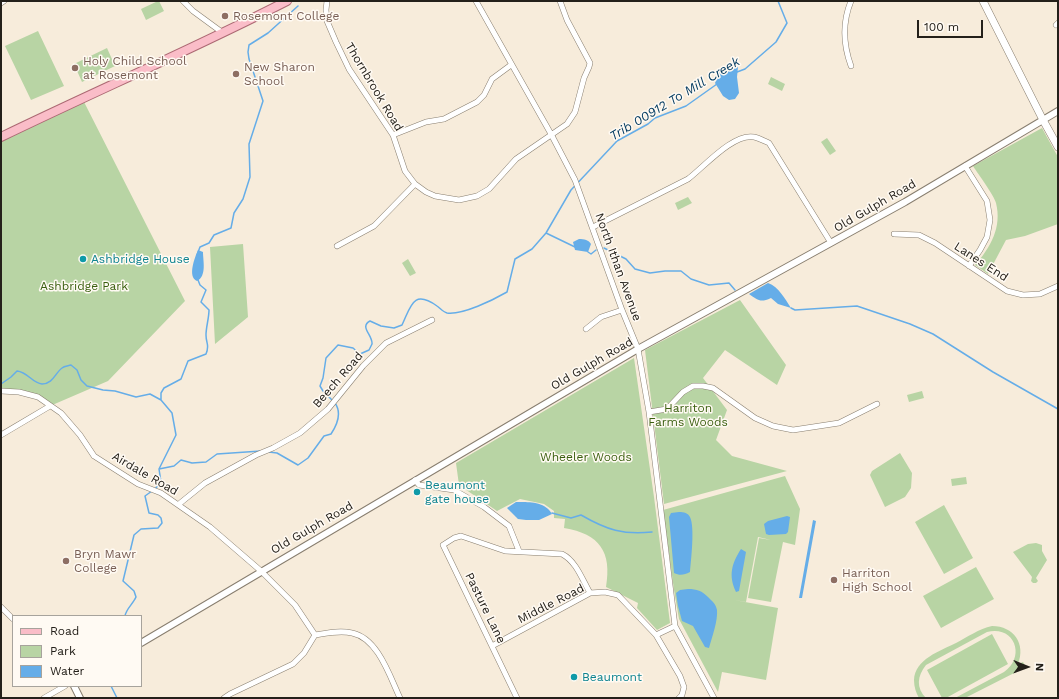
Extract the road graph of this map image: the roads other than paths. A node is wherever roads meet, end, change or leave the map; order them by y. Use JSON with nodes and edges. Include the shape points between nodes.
{"nodes":[{"id":1,"x":4,"y":1,"type":"edge"},
{"id":2,"x":184,"y":1,"type":"edge"},
{"id":3,"x":287,"y":1,"type":"edge"},
{"id":4,"x":327,"y":1,"type":"edge"},
{"id":5,"x":476,"y":1,"type":"edge"},
{"id":6,"x":560,"y":1,"type":"edge"},
{"id":7,"x":851,"y":1,"type":"edge"},
{"id":8,"x":983,"y":1,"type":"edge"},
{"id":9,"x":1,"y":3,"type":"edge"},
{"id":10,"x":223,"y":34,"type":"junction"},
{"id":11,"x":511,"y":65,"type":"junction"},
{"id":12,"x":851,"y":66,"type":"dead end"},
{"id":13,"x":1058,"y":111,"type":"edge"},
{"id":14,"x":1043,"y":120,"type":"junction"},
{"id":15,"x":551,"y":134,"type":"junction"},
{"id":16,"x":393,"y":135,"type":"junction"},
{"id":17,"x":1,"y":137,"type":"edge"},
{"id":18,"x":1058,"y":147,"type":"edge"},
{"id":19,"x":965,"y":166,"type":"junction"},
{"id":20,"x":415,"y":184,"type":"junction"},
{"id":21,"x":592,"y":227,"type":"junction"},
{"id":22,"x":894,"y":234,"type":"dead end"},
{"id":23,"x":831,"y":243,"type":"junction"},
{"id":24,"x":337,"y":246,"type":"dead end"},
{"id":25,"x":969,"y":266,"type":"junction"},
{"id":26,"x":1058,"y":286,"type":"edge"},
{"id":27,"x":622,"y":310,"type":"junction"},
{"id":28,"x":432,"y":320,"type":"dead end"},
{"id":29,"x":586,"y":329,"type":"dead end"},
{"id":30,"x":638,"y":349,"type":"junction"},
{"id":31,"x":1,"y":391,"type":"edge"},
{"id":32,"x":878,"y":404,"type":"dead end"},
{"id":33,"x":50,"y":406,"type":"junction"},
{"id":34,"x":648,"y":412,"type":"junction"},
{"id":35,"x":1,"y":435,"type":"edge"},
{"id":36,"x":415,"y":480,"type":"junction"},
{"id":37,"x":179,"y":504,"type":"junction"},
{"id":38,"x":519,"y":551,"type":"junction"},
{"id":39,"x":261,"y":571,"type":"junction"},
{"id":40,"x":590,"y":593,"type":"junction"},
{"id":41,"x":1,"y":607,"type":"edge"},
{"id":42,"x":12,"y":618,"type":"edge"},
{"id":43,"x":675,"y":626,"type":"junction"},
{"id":44,"x":315,"y":635,"type":"junction"},
{"id":45,"x":656,"y":635,"type":"junction"},
{"id":46,"x":142,"y":642,"type":"edge"},
{"id":47,"x":492,"y":646,"type":"junction"},
{"id":48,"x":63,"y":687,"type":"edge"},
{"id":49,"x":74,"y":687,"type":"edge"},
{"id":50,"x":44,"y":698,"type":"edge"},
{"id":51,"x":80,"y":698,"type":"edge"},
{"id":52,"x":224,"y":698,"type":"edge"},
{"id":53,"x":400,"y":698,"type":"edge"},
{"id":54,"x":516,"y":698,"type":"edge"},
{"id":55,"x":679,"y":698,"type":"edge"},
{"id":56,"x":714,"y":698,"type":"edge"}],
"edges":[{"from":1,"to":9,"type":"street"},
{"from":2,"to":10,"type":"street"},
{"from":3,"to":10,"type":"main road"},
{"from":4,"to":16,"type":"street","name":"Thornbrook Road","via":[[327,21],[342,56]]},
{"from":5,"to":11,"type":"street","name":"North Ithan Avenue"},
{"from":6,"to":15,"type":"street","name":"Thornbrook Road","via":[[566,20],[588,58],[589,67],[575,112],[567,124]]},
{"from":7,"to":12,"type":"street","via":[[844,37]]},
{"from":8,"to":14,"type":"main road"},
{"from":10,"to":17,"type":"main road"},
{"from":11,"to":15,"type":"street","name":"North Ithan Avenue"},
{"from":11,"to":16,"type":"street","via":[[492,79],[484,95],[477,102],[444,119],[426,122]]},
{"from":13,"to":14,"type":"street","name":"Old Gulph Road"},
{"from":14,"to":18,"type":"main road"},
{"from":14,"to":19,"type":"street","name":"Old Gulph Road"},
{"from":15,"to":20,"type":"street","name":"Thornbrook Road","via":[[516,159],[489,189],[477,196],[450,200],[431,195]]},
{"from":15,"to":21,"type":"street","name":"North Ithan Avenue","via":[[575,180]]},
{"from":16,"to":20,"type":"street","name":"Thornbrook Road","via":[[405,171]]},
{"from":19,"to":23,"type":"street","name":"Old Gulph Road"},
{"from":19,"to":25,"type":"street","via":[[988,202],[990,220],[987,237]]},
{"from":20,"to":24,"type":"street","via":[[374,226]]},
{"from":21,"to":23,"type":"street","via":[[688,178],[727,146],[741,138],[753,137],[768,143]]},
{"from":21,"to":27,"type":"street","name":"North Ithan Avenue"},
{"from":22,"to":25,"type":"street","name":"Lanes End","via":[[919,235]]},
{"from":23,"to":30,"type":"street","name":"Old Gulph Road"},
{"from":25,"to":26,"type":"street","name":"Lanes End","via":[[1007,291],[1023,295],[1040,294]]},
{"from":27,"to":29,"type":"street","via":[[601,317]]},
{"from":27,"to":30,"type":"street","name":"North Ithan Avenue"},
{"from":28,"to":37,"type":"street","name":"Beech Road","via":[[386,343],[363,366],[328,409],[300,432],[205,483]]},
{"from":30,"to":34,"type":"street","name":"North Ithan Avenue"},
{"from":30,"to":36,"type":"street","name":"Old Gulph Road"},
{"from":31,"to":33,"type":"street","name":"Airdale Road","via":[[38,397]]},
{"from":32,"to":34,"type":"street","via":[[839,423],[793,430],[773,426],[755,418],[713,388],[693,386],[666,409]]},
{"from":33,"to":35,"type":"street"},
{"from":33,"to":37,"type":"street","name":"Airdale Road","via":[[61,413],[94,456],[138,484]]},
{"from":34,"to":43,"type":"street","name":"North Ithan Avenue"},
{"from":36,"to":38,"type":"street","via":[[419,485],[454,490],[484,507],[508,526]]},
{"from":36,"to":39,"type":"street","name":"Old Gulph Road"},
{"from":37,"to":39,"type":"street","name":"Airdale Road"},
{"from":38,"to":40,"type":"street","via":[[562,554],[568,557]]},
{"from":38,"to":47,"type":"street","name":"Pasture Lane","via":[[505,551],[461,536],[443,545]]},
{"from":39,"to":44,"type":"street","name":"Airdale Road","via":[[295,605]]},
{"from":39,"to":46,"type":"street","name":"Old Gulph Road"},
{"from":40,"to":45,"type":"street","name":"Middle Road","via":[[605,592],[618,595]]},
{"from":40,"to":47,"type":"street","name":"Middle Road"},
{"from":41,"to":42,"type":"street"},
{"from":43,"to":45,"type":"street"},
{"from":43,"to":56,"type":"street","name":"North Ithan Avenue"},
{"from":44,"to":52,"type":"street","via":[[304,653],[293,664]]},
{"from":44,"to":53,"type":"street","via":[[338,632],[364,637],[376,647]]},
{"from":45,"to":55,"type":"street","via":[[680,676],[684,687]]},
{"from":47,"to":54,"type":"street","name":"Pasture Lane"},
{"from":48,"to":50,"type":"street"},
{"from":49,"to":51,"type":"street"}]}
